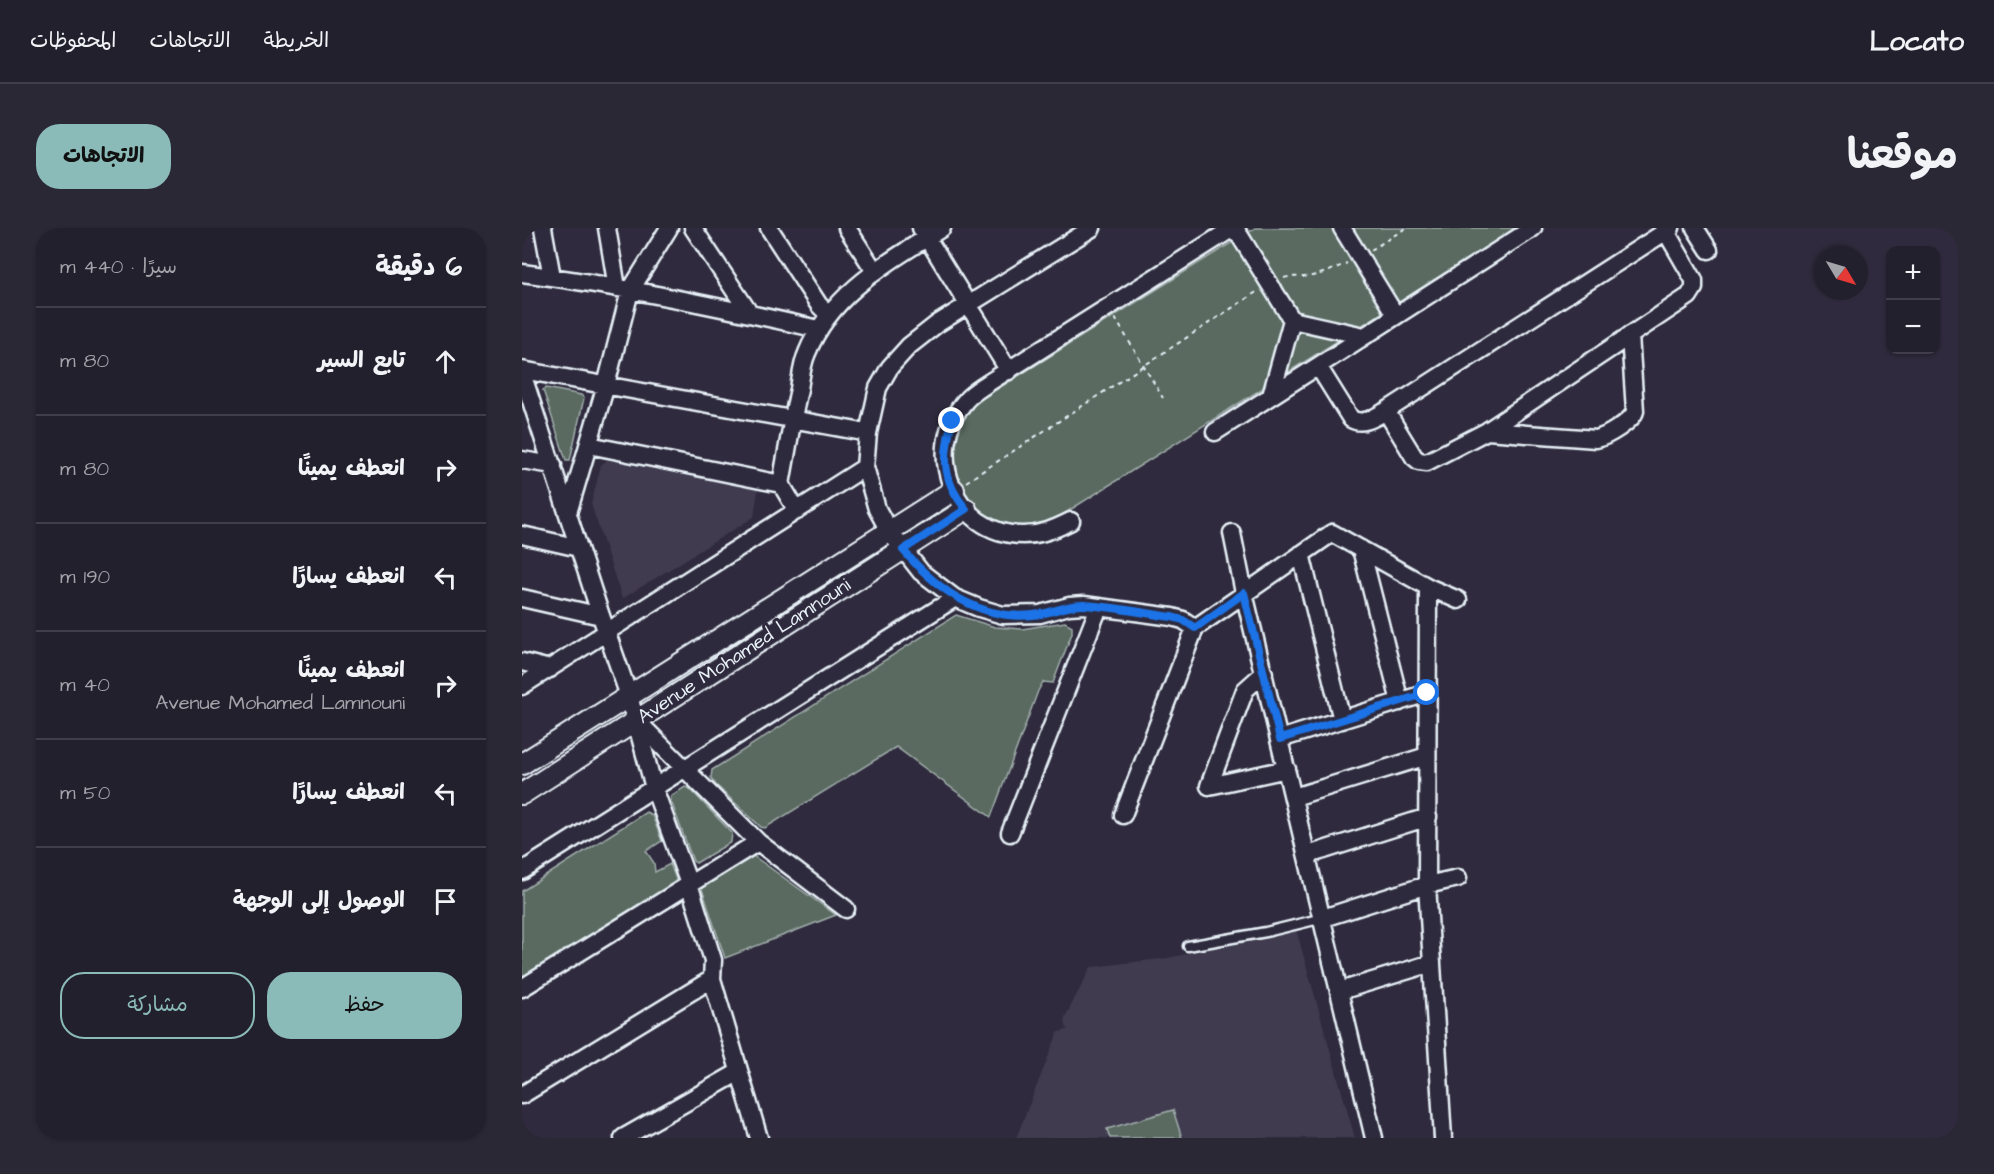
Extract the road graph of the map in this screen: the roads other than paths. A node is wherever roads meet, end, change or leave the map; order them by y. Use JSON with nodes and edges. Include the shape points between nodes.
{"nodes":[{"id":1,"x":543,"y":228,"type":"edge"},
{"id":2,"x":608,"y":228,"type":"edge"},
{"id":3,"x":669,"y":228,"type":"edge"},
{"id":4,"x":693,"y":228,"type":"edge"},
{"id":5,"x":769,"y":228,"type":"edge"},
{"id":6,"x":847,"y":228,"type":"edge"},
{"id":7,"x":942,"y":228,"type":"edge"},
{"id":8,"x":1092,"y":228,"type":"edge"},
{"id":9,"x":1234,"y":228,"type":"edge"},
{"id":10,"x":1342,"y":228,"type":"edge"},
{"id":11,"x":1533,"y":228,"type":"edge"},
{"id":12,"x":1695,"y":228,"type":"edge"},
{"id":13,"x":1667,"y":229,"type":"edge"},
{"id":14,"x":924,"y":233,"type":"edge"},
{"id":15,"x":1709,"y":250,"type":"dead end"},
{"id":16,"x":874,"y":270,"type":"junction"},
{"id":17,"x":522,"y":273,"type":"edge"},
{"id":18,"x":552,"y":277,"type":"junction"},
{"id":19,"x":624,"y":289,"type":"junction"},
{"id":20,"x":968,"y":305,"type":"junction"},
{"id":21,"x":750,"y":314,"type":"junction"},
{"id":22,"x":828,"y":314,"type":"junction"},
{"id":23,"x":1396,"y":316,"type":"junction"},
{"id":24,"x":1292,"y":320,"type":"junction"},
{"id":25,"x":818,"y":329,"type":"junction"},
{"id":26,"x":1364,"y":336,"type":"junction"},
{"id":27,"x":1630,"y":336,"type":"junction"},
{"id":28,"x":1318,"y":366,"type":"junction"},
{"id":29,"x":1009,"y":370,"type":"junction"},
{"id":30,"x":522,"y":371,"type":"edge"},
{"id":31,"x":606,"y":385,"type":"junction"},
{"id":32,"x":1270,"y":396,"type":"junction"},
{"id":33,"x":1386,"y":411,"type":"junction"},
{"id":34,"x":793,"y":419,"type":"junction"},
{"id":35,"x":1487,"y":430,"type":"junction"},
{"id":36,"x":1215,"y":432,"type":"dead end"},
{"id":37,"x":868,"y":433,"type":"junction"},
{"id":38,"x":589,"y":445,"type":"junction"},
{"id":39,"x":522,"y":460,"type":"edge"},
{"id":40,"x":553,"y":465,"type":"junction"},
{"id":41,"x":866,"y":467,"type":"junction"},
{"id":42,"x":782,"y":484,"type":"junction"},
{"id":43,"x":954,"y":490,"type":"junction"},
{"id":44,"x":966,"y":509,"type":"junction"},
{"id":45,"x":797,"y":511,"type":"junction"},
{"id":46,"x":568,"y":513,"type":"junction"},
{"id":47,"x":1071,"y":521,"type":"dead end"},
{"id":48,"x":889,"y":531,"type":"junction"},
{"id":49,"x":1232,"y":533,"type":"dead end"},
{"id":50,"x":522,"y":535,"type":"edge"},
{"id":51,"x":579,"y":548,"type":"junction"},
{"id":52,"x":1360,"y":549,"type":"junction"},
{"id":53,"x":903,"y":550,"type":"junction"},
{"id":54,"x":1301,"y":554,"type":"junction"},
{"id":55,"x":1428,"y":587,"type":"junction"},
{"id":56,"x":1244,"y":593,"type":"junction"},
{"id":57,"x":522,"y":598,"type":"edge"},
{"id":58,"x":955,"y":598,"type":"junction"},
{"id":59,"x":1458,"y":600,"type":"dead end"},
{"id":60,"x":1099,"y":607,"type":"junction"},
{"id":61,"x":601,"y":615,"type":"junction"},
{"id":62,"x":1195,"y":628,"type":"junction"},
{"id":63,"x":607,"y":632,"type":"junction"},
{"id":64,"x":522,"y":662,"type":"edge"},
{"id":65,"x":550,"y":669,"type":"junction"},
{"id":66,"x":1264,"y":674,"type":"junction"},
{"id":67,"x":522,"y":687,"type":"edge"},
{"id":68,"x":1427,"y":693,"type":"junction"},
{"id":69,"x":629,"y":696,"type":"junction"},
{"id":70,"x":1400,"y":702,"type":"junction"},
{"id":71,"x":637,"y":720,"type":"junction"},
{"id":72,"x":1342,"y":720,"type":"junction"},
{"id":73,"x":1280,"y":739,"type":"junction"},
{"id":74,"x":1427,"y":756,"type":"junction"},
{"id":75,"x":522,"y":764,"type":"edge"},
{"id":76,"x":685,"y":769,"type":"junction"},
{"id":77,"x":1287,"y":769,"type":"junction"},
{"id":78,"x":654,"y":788,"type":"junction"},
{"id":79,"x":522,"y":794,"type":"edge"},
{"id":80,"x":1294,"y":797,"type":"junction"},
{"id":81,"x":1123,"y":815,"type":"dead end"},
{"id":82,"x":1428,"y":817,"type":"junction"},
{"id":83,"x":1010,"y":833,"type":"dead end"},
{"id":84,"x":758,"y":842,"type":"junction"},
{"id":85,"x":1308,"y":855,"type":"junction"},
{"id":86,"x":522,"y":871,"type":"edge"},
{"id":87,"x":1458,"y":878,"type":"dead end"},
{"id":88,"x":689,"y":884,"type":"junction"},
{"id":89,"x":1427,"y":885,"type":"junction"},
{"id":90,"x":846,"y":909,"type":"dead end"},
{"id":91,"x":1323,"y":918,"type":"junction"},
{"id":92,"x":1188,"y":946,"type":"dead end"},
{"id":93,"x":1432,"y":963,"type":"junction"},
{"id":94,"x":712,"y":980,"type":"junction"},
{"id":95,"x":522,"y":988,"type":"edge"},
{"id":96,"x":1340,"y":991,"type":"junction"},
{"id":97,"x":739,"y":1072,"type":"junction"},
{"id":98,"x":522,"y":1095,"type":"edge"},
{"id":99,"x":623,"y":1138,"type":"edge"},
{"id":100,"x":759,"y":1138,"type":"edge"},
{"id":101,"x":1374,"y":1138,"type":"edge"},
{"id":102,"x":1443,"y":1138,"type":"edge"}],
"edges":[{"from":1,"to":18,"type":"street"},
{"from":2,"to":19,"type":"street"},
{"from":3,"to":19,"type":"street"},
{"from":4,"to":21,"type":"street"},
{"from":5,"to":22,"type":"street"},
{"from":6,"to":16,"type":"street"},
{"from":7,"to":14,"type":"street"},
{"from":8,"to":20,"type":"street"},
{"from":9,"to":24,"type":"street"},
{"from":9,"to":29,"type":"street"},
{"from":10,"to":23,"type":"street"},
{"from":11,"to":23,"type":"street"},
{"from":12,"to":15,"type":"street"},
{"from":13,"to":27,"type":"street","via":[[1694,280],[1694,288],[1689,296]]},
{"from":13,"to":33,"type":"street"},
{"from":14,"to":16,"type":"street"},
{"from":14,"to":20,"type":"street"},
{"from":16,"to":22,"type":"street"},
{"from":17,"to":18,"type":"street"},
{"from":18,"to":19,"type":"street"},
{"from":19,"to":21,"type":"street"},
{"from":19,"to":31,"type":"street"},
{"from":20,"to":29,"type":"street"},
{"from":20,"to":37,"type":"street","via":[[909,346],[891,367],[878,388]]},
{"from":21,"to":25,"type":"street"},
{"from":22,"to":25,"type":"street"},
{"from":23,"to":26,"type":"street"},
{"from":24,"to":26,"type":"street"},
{"from":24,"to":32,"type":"street"},
{"from":25,"to":34,"type":"street","via":[[806,355]]},
{"from":26,"to":28,"type":"street"},
{"from":27,"to":35,"type":"street"},
{"from":27,"to":35,"type":"street","via":[[1635,411],[1629,420],[1596,439]]},
{"from":28,"to":32,"type":"street"},
{"from":28,"to":33,"type":"street","via":[[1355,422],[1364,422]]},
{"from":29,"to":43,"type":"street","via":[[967,399],[952,421],[945,447],[947,474]]},
{"from":30,"to":31,"type":"street"},
{"from":30,"to":40,"type":"street"},
{"from":31,"to":34,"type":"street"},
{"from":31,"to":38,"type":"street"},
{"from":32,"to":36,"type":"street"},
{"from":33,"to":35,"type":"street","via":[[1414,457],[1423,462]]},
{"from":34,"to":37,"type":"street"},
{"from":34,"to":42,"type":"street"},
{"from":37,"to":41,"type":"street"},
{"from":38,"to":42,"type":"street"},
{"from":38,"to":46,"type":"street"},
{"from":39,"to":40,"type":"street"},
{"from":40,"to":46,"type":"street"},
{"from":41,"to":45,"type":"street"},
{"from":41,"to":48,"type":"street","via":[[877,509]]},
{"from":42,"to":45,"type":"street"},
{"from":43,"to":44,"type":"street"},
{"from":43,"to":48,"type":"street","name":"Avenue Mohamed Lamnouni"},
{"from":44,"to":47,"type":"street","via":[[997,531],[1022,536],[1048,532]]},
{"from":44,"to":53,"type":"street","name":"Avenue Mohamed Lamnouni"},
{"from":45,"to":63,"type":"street"},
{"from":46,"to":51,"type":"street"},
{"from":48,"to":53,"type":"street"},
{"from":48,"to":69,"type":"street","name":"Avenue Mohamed Lamnouni"},
{"from":49,"to":56,"type":"street"},
{"from":50,"to":51,"type":"street"},
{"from":51,"to":61,"type":"street"},
{"from":52,"to":54,"type":"street","via":[[1332,533]]},
{"from":52,"to":55,"type":"street"},
{"from":52,"to":70,"type":"street"},
{"from":53,"to":58,"type":"street","via":[[921,572]]},
{"from":53,"to":71,"type":"street","name":"Avenue Mohamed Lamnouni"},
{"from":54,"to":56,"type":"street"},
{"from":54,"to":72,"type":"street"},
{"from":55,"to":59,"type":"street"},
{"from":55,"to":68,"type":"street"},
{"from":56,"to":62,"type":"street"},
{"from":56,"to":66,"type":"street"},
{"from":57,"to":61,"type":"street"},
{"from":58,"to":60,"type":"street","via":[[1004,615],[1040,614],[1069,606]]},
{"from":58,"to":76,"type":"street"},
{"from":60,"to":62,"type":"street","via":[[1172,617]]},
{"from":60,"to":83,"type":"street"},
{"from":61,"to":63,"type":"street"},
{"from":62,"to":81,"type":"street"},
{"from":63,"to":65,"type":"street"},
{"from":63,"to":69,"type":"street"},
{"from":64,"to":65,"type":"street"},
{"from":65,"to":67,"type":"street"},
{"from":66,"to":73,"type":"street"},
{"from":66,"to":77,"type":"street","via":[[1245,690],[1209,786]]},
{"from":68,"to":70,"type":"street"},
{"from":68,"to":74,"type":"street"},
{"from":69,"to":71,"type":"street"},
{"from":69,"to":75,"type":"street","name":"Avenue Mohamed Lamnouni"},
{"from":70,"to":72,"type":"street"},
{"from":71,"to":76,"type":"street"},
{"from":71,"to":78,"type":"street"},
{"from":71,"to":79,"type":"street","name":"Avenue Mohamed Lamnouni"},
{"from":72,"to":73,"type":"street"},
{"from":73,"to":77,"type":"street"},
{"from":74,"to":80,"type":"street"},
{"from":74,"to":82,"type":"street"},
{"from":76,"to":78,"type":"street"},
{"from":76,"to":84,"type":"street"},
{"from":77,"to":80,"type":"street"},
{"from":78,"to":86,"type":"street"},
{"from":78,"to":88,"type":"street"},
{"from":80,"to":85,"type":"street"},
{"from":82,"to":85,"type":"street"},
{"from":82,"to":89,"type":"street"},
{"from":84,"to":88,"type":"street"},
{"from":84,"to":90,"type":"street"},
{"from":85,"to":91,"type":"street"},
{"from":87,"to":89,"type":"street"},
{"from":88,"to":94,"type":"street","via":[[713,960]]},
{"from":88,"to":95,"type":"street"},
{"from":89,"to":91,"type":"street"},
{"from":89,"to":93,"type":"street"},
{"from":91,"to":92,"type":"lane"},
{"from":91,"to":96,"type":"street"},
{"from":93,"to":96,"type":"street"},
{"from":93,"to":102,"type":"street"},
{"from":94,"to":97,"type":"street"},
{"from":94,"to":98,"type":"street"},
{"from":96,"to":101,"type":"street"},
{"from":97,"to":99,"type":"street"},
{"from":97,"to":100,"type":"street"}]}
